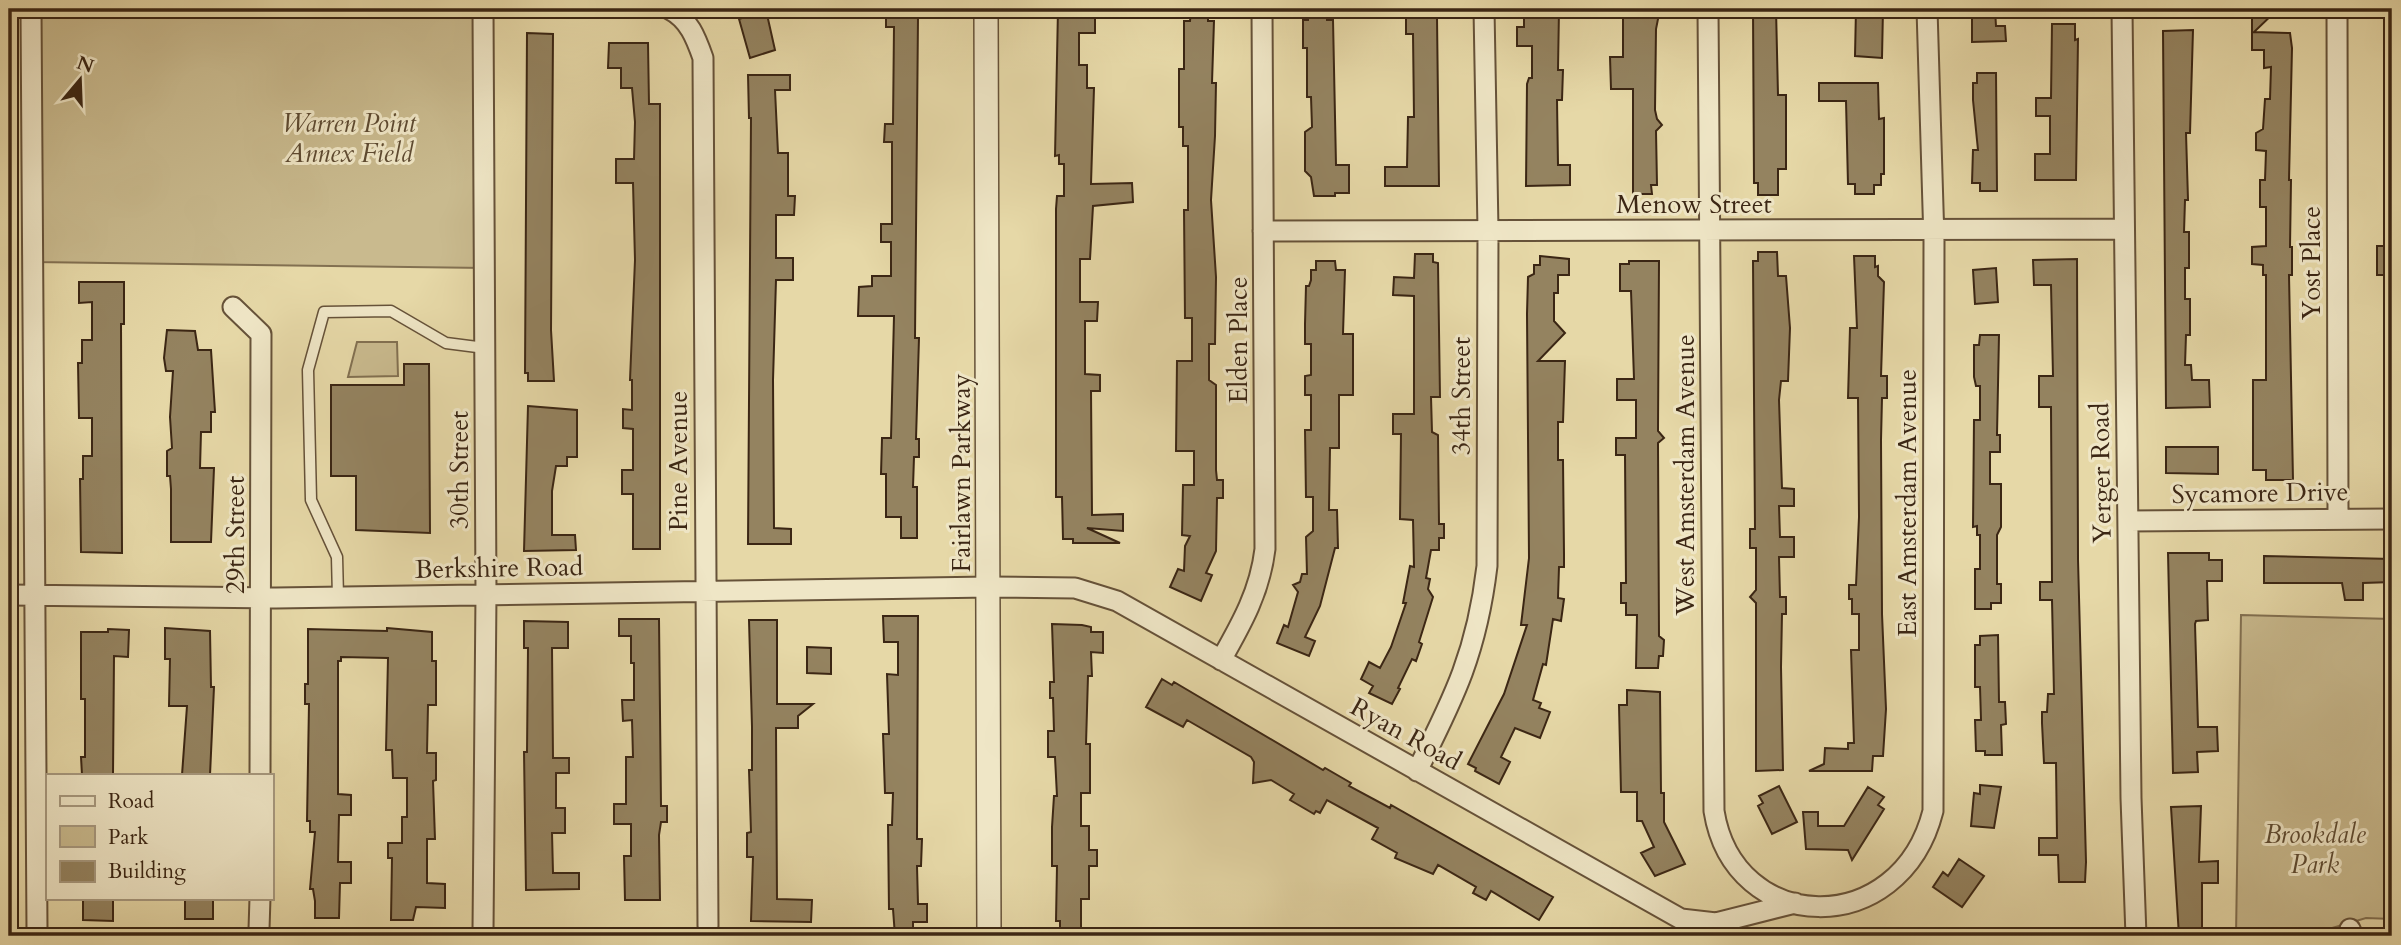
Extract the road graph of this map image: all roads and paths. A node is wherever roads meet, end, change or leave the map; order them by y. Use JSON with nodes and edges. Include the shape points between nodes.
{"nodes":[{"id":1,"x":32,"y":9,"type":"edge"},
{"id":2,"x":483,"y":9,"type":"edge"},
{"id":3,"x":669,"y":9,"type":"edge"},
{"id":4,"x":986,"y":9,"type":"edge"},
{"id":5,"x":1262,"y":9,"type":"edge"},
{"id":6,"x":1484,"y":9,"type":"edge"},
{"id":7,"x":1708,"y":9,"type":"edge"},
{"id":8,"x":1927,"y":9,"type":"edge"},
{"id":9,"x":2122,"y":9,"type":"edge"},
{"id":10,"x":2337,"y":9,"type":"edge"},
{"id":11,"x":2124,"y":229,"type":"junction"},
{"id":12,"x":1488,"y":230,"type":"junction"},
{"id":13,"x":1709,"y":230,"type":"junction"},
{"id":14,"x":1934,"y":230,"type":"junction"},
{"id":15,"x":1264,"y":231,"type":"junction"},
{"id":16,"x":233,"y":307,"type":"dead end"},
{"id":17,"x":485,"y":348,"type":"junction"},
{"id":18,"x":2338,"y":518,"type":"junction"},
{"id":19,"x":2392,"y":519,"type":"edge"},
{"id":20,"x":2128,"y":521,"type":"junction"},
{"id":21,"x":989,"y":587,"type":"junction"},
{"id":22,"x":705,"y":591,"type":"junction"},
{"id":23,"x":486,"y":594,"type":"junction"},
{"id":24,"x":9,"y":595,"type":"edge"},
{"id":25,"x":36,"y":595,"type":"junction"},
{"id":26,"x":338,"y":597,"type":"junction"},
{"id":27,"x":262,"y":598,"type":"junction"},
{"id":28,"x":1221,"y":660,"type":"junction"},
{"id":29,"x":1418,"y":771,"type":"junction"},
{"id":30,"x":260,"y":774,"type":"edge"},
{"id":31,"x":260,"y":900,"type":"edge"},
{"id":32,"x":1795,"y":903,"type":"junction"},
{"id":33,"x":708,"y":926,"type":"dead end"},
{"id":34,"x":260,"y":929,"type":"dead end"},
{"id":35,"x":37,"y":930,"type":"dead end"},
{"id":36,"x":483,"y":931,"type":"dead end"},
{"id":37,"x":989,"y":936,"type":"edge"},
{"id":38,"x":2136,"y":936,"type":"edge"}],
"edges":[{"from":1,"to":25,"type":"street"},
{"from":2,"to":17,"type":"street","name":"30th Street"},
{"from":3,"to":22,"type":"street","name":"Pine Avenue","via":[[681,16],[696,37],[703,58]]},
{"from":4,"to":21,"type":"street","name":"Fairlawn Parkway"},
{"from":5,"to":15,"type":"street","name":"Elden Place"},
{"from":6,"to":12,"type":"street","name":"34th Street"},
{"from":7,"to":13,"type":"street","name":"West Amsterdam Avenue"},
{"from":8,"to":14,"type":"street","name":"East Amsterdam Avenue"},
{"from":9,"to":11,"type":"street","name":"Yerger Road"},
{"from":10,"to":18,"type":"street","name":"Yost Place"},
{"from":11,"to":14,"type":"street","name":"Menow Street"},
{"from":11,"to":20,"type":"street","name":"Yerger Road"},
{"from":12,"to":13,"type":"street","name":"Menow Street"},
{"from":12,"to":15,"type":"street","name":"Menow Street"},
{"from":12,"to":29,"type":"street","name":"34th Street","via":[[1487,566],[1482,610],[1458,689]]},
{"from":13,"to":14,"type":"street","name":"Menow Street"},
{"from":13,"to":32,"type":"street","name":"West Amsterdam Avenue","via":[[1714,811],[1723,843],[1735,863],[1773,895]]},
{"from":14,"to":32,"type":"street","name":"East Amsterdam Avenue","via":[[1933,811],[1917,855],[1885,888],[1844,904]]},
{"from":15,"to":28,"type":"street","name":"Elden Place","via":[[1265,549],[1253,603]]},
{"from":16,"to":27,"type":"street","name":"29th Street","via":[[261,334]]},
{"from":17,"to":23,"type":"street","name":"30th Street"},
{"from":17,"to":26,"type":"lane","via":[[446,344],[391,311],[324,312],[308,370],[311,500],[337,557]]},
{"from":18,"to":19,"type":"street","name":"Sycamore Drive"},
{"from":18,"to":20,"type":"street","name":"Sycamore Drive"},
{"from":20,"to":38,"type":"street","name":"Yerger Road"},
{"from":21,"to":22,"type":"street","name":"Berkshire Road"},
{"from":21,"to":28,"type":"street","name":"Ryan Road","via":[[1075,588],[1097,593]]},
{"from":21,"to":37,"type":"street","name":"Fairlawn Parkway"},
{"from":22,"to":23,"type":"street","name":"Berkshire Road"},
{"from":22,"to":33,"type":"street","name":"Pine Avenue"},
{"from":23,"to":26,"type":"street","name":"Berkshire Road"},
{"from":23,"to":36,"type":"street","name":"30th Street"},
{"from":24,"to":25,"type":"street","name":"Berkshire Road"},
{"from":25,"to":27,"type":"street","name":"Berkshire Road"},
{"from":25,"to":35,"type":"street"},
{"from":26,"to":27,"type":"street","name":"Berkshire Road"},
{"from":27,"to":30,"type":"street","name":"29th Street"},
{"from":28,"to":29,"type":"street","name":"Ryan Road"},
{"from":29,"to":32,"type":"street","name":"Ryan Road","via":[[1681,919],[1716,923]]},
{"from":31,"to":34,"type":"street"}]}
